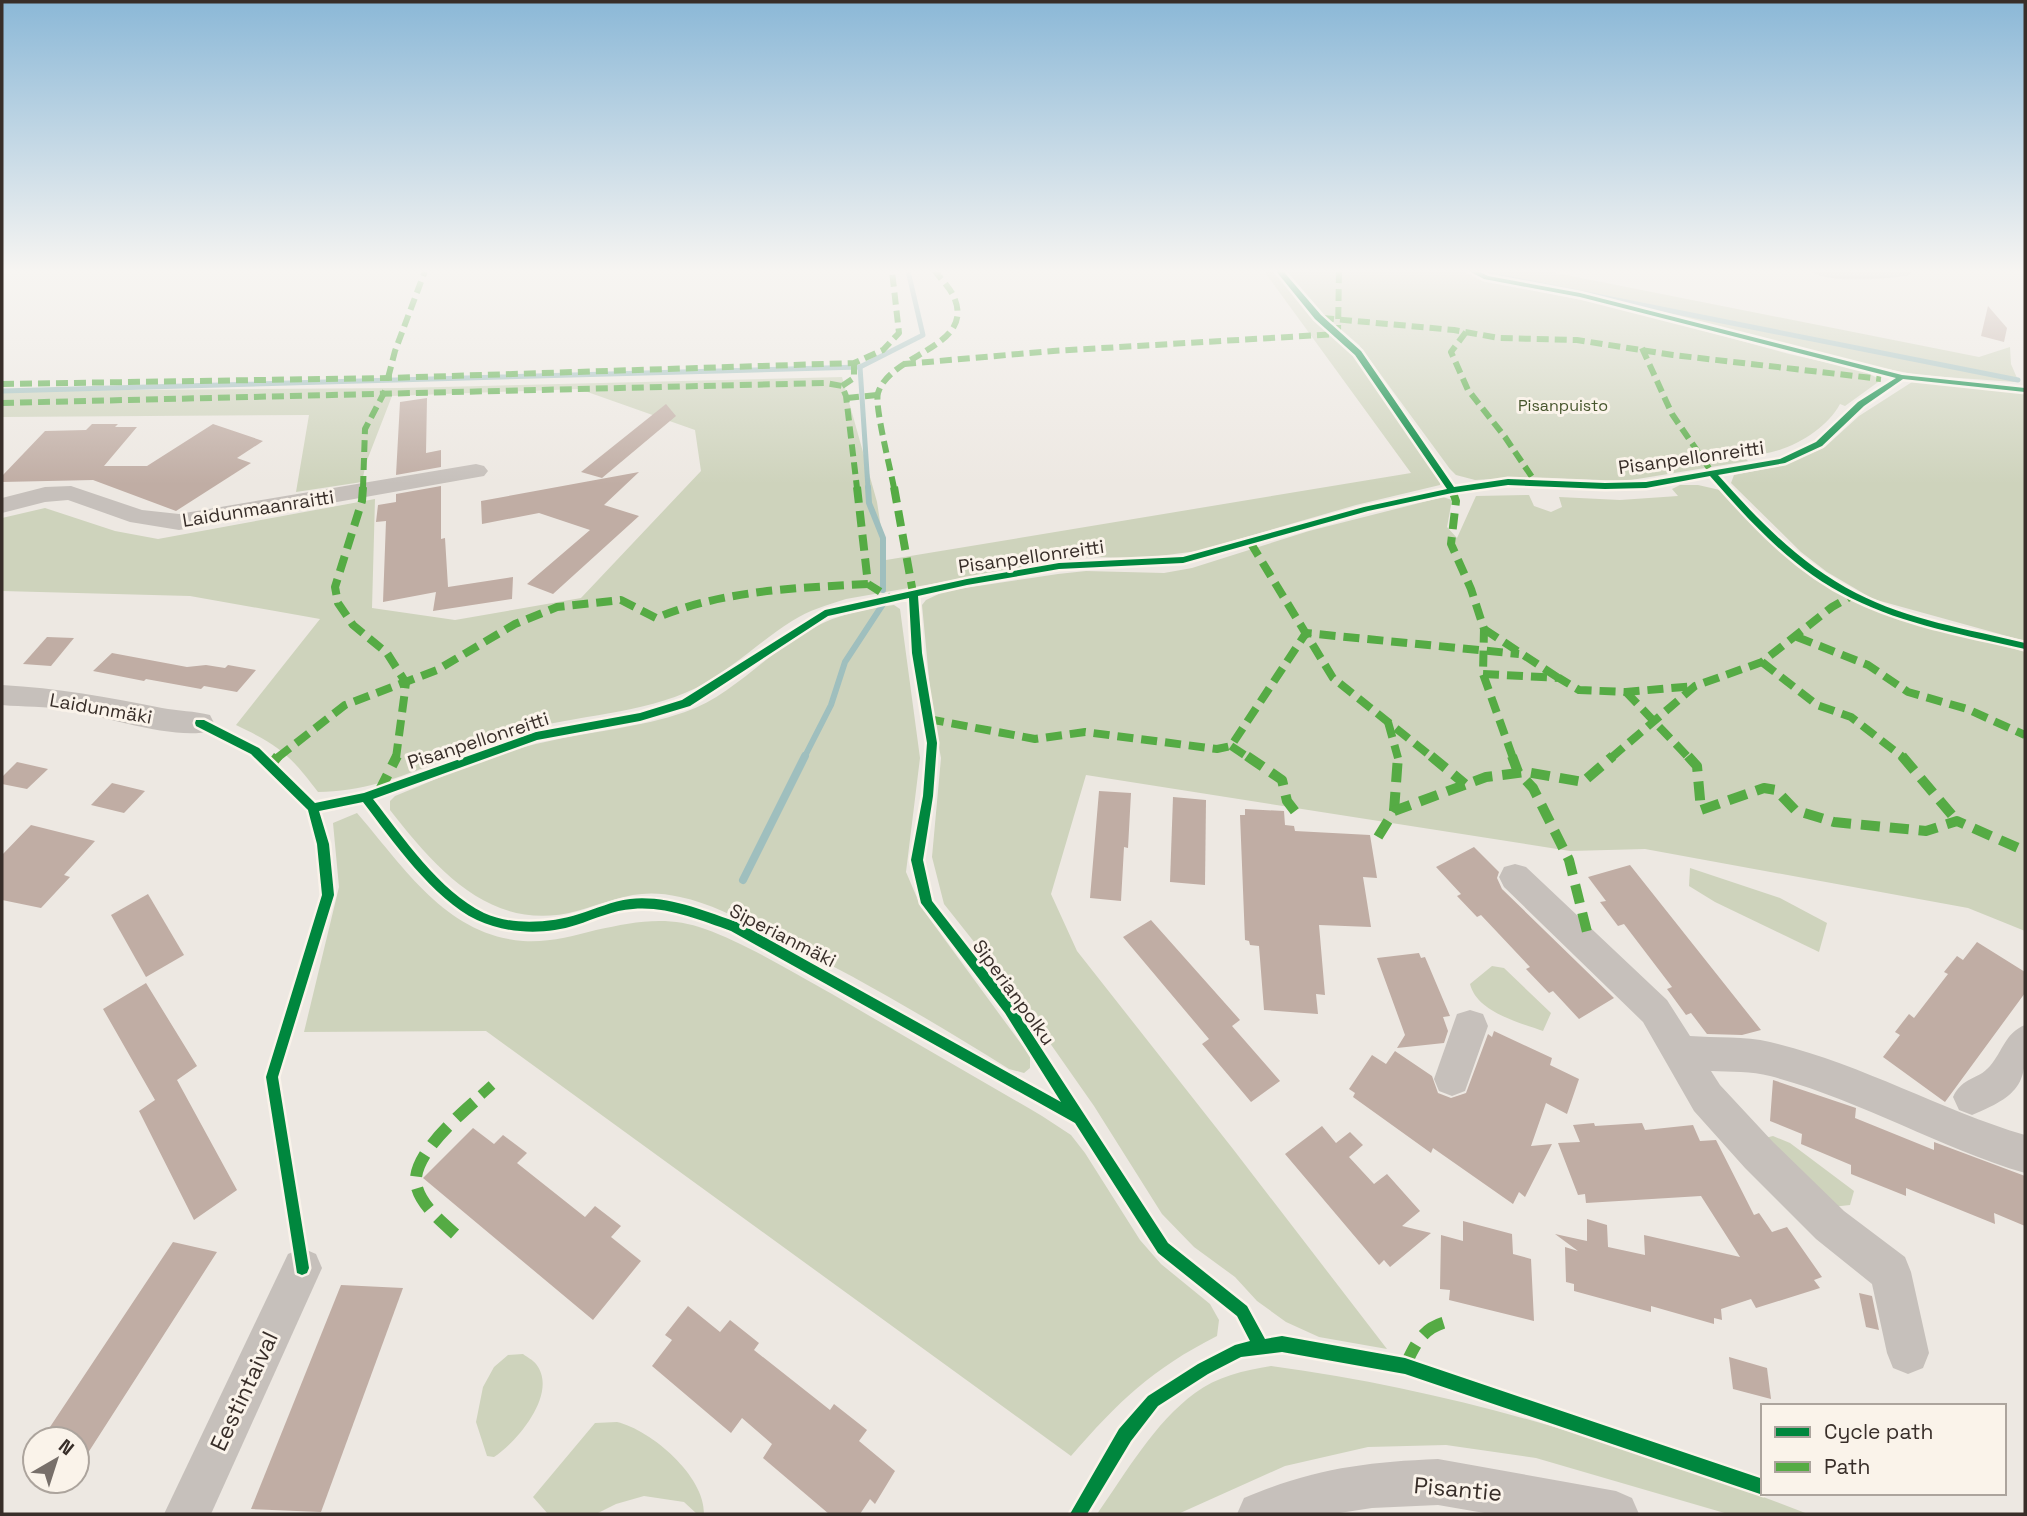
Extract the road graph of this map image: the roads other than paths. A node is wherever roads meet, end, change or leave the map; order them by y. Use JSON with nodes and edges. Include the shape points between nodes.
{"nodes":[{"id":1,"x":476,"y":471,"type":"dead end"},
{"id":2,"x":2,"y":506,"type":"edge"},
{"id":3,"x":2,"y":695,"type":"edge"},
{"id":4,"x":200,"y":723,"type":"dead end"},
{"id":5,"x":1515,"y":877,"type":"dead end"},
{"id":6,"x":1470,"y":1026,"type":"dead end"},
{"id":7,"x":2025,"y":1042,"type":"edge"},
{"id":8,"x":1679,"y":1052,"type":"junction"},
{"id":9,"x":1452,"y":1079,"type":"dead end"},
{"id":10,"x":1972,"y":1097,"type":"dead end"},
{"id":11,"x":2025,"y":1154,"type":"edge"},
{"id":12,"x":302,"y":1268,"type":"dead end"},
{"id":13,"x":1908,"y":1353,"type":"dead end"},
{"id":14,"x":187,"y":1514,"type":"edge"},
{"id":15,"x":1259,"y":1514,"type":"edge"},
{"id":16,"x":1616,"y":1514,"type":"edge"}],
"edges":[{"from":1,"to":2,"type":"street","name":"Laidunmaanraitti","via":[[179,522],[139,517],[61,492]]},
{"from":3,"to":4,"type":"street","name":"Laidunmäki","via":[[64,699]]},
{"from":5,"to":8,"type":"street","via":[[1655,1011]]},
{"from":6,"to":9,"type":"street"},
{"from":7,"to":10,"type":"street","via":[[2002,1080]]},
{"from":8,"to":11,"type":"street","via":[[1768,1058]]},
{"from":8,"to":13,"type":"street","via":[[1707,1098],[1759,1155],[1830,1224],[1890,1272]]},
{"from":12,"to":14,"type":"street","name":"Eestintaival"},
{"from":15,"to":16,"type":"street","name":"Pisantie","via":[[1323,1493],[1437,1482]]}]}
